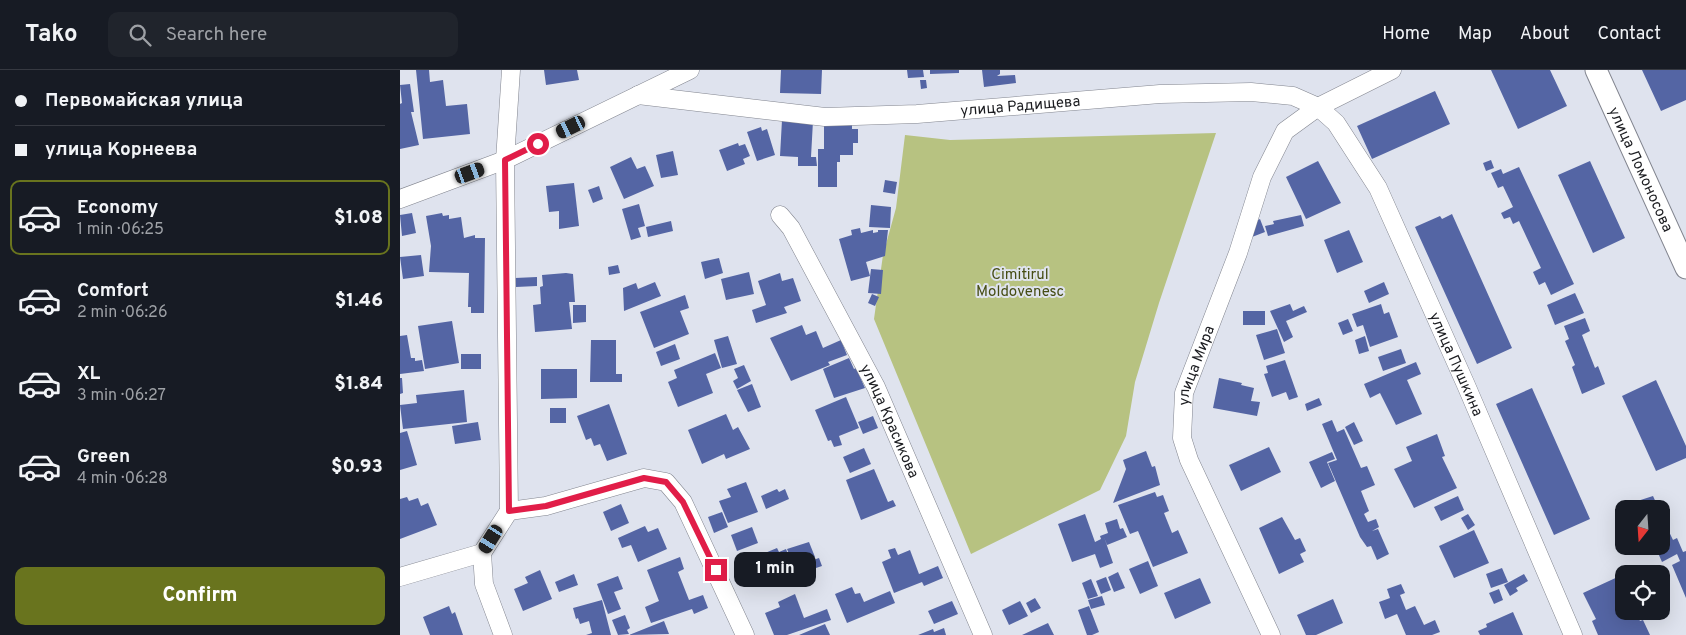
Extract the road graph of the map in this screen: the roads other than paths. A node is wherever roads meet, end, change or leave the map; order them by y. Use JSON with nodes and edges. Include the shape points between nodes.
{"nodes":[{"id":1,"x":511,"y":70,"type":"edge"},
{"id":2,"x":690,"y":70,"type":"edge"},
{"id":3,"x":1392,"y":70,"type":"edge"},
{"id":4,"x":1596,"y":70,"type":"edge"},
{"id":5,"x":638,"y":95,"type":"junction"},
{"id":6,"x":1318,"y":106,"type":"junction"},
{"id":7,"x":505,"y":160,"type":"junction"},
{"id":8,"x":400,"y":198,"type":"edge"},
{"id":9,"x":780,"y":215,"type":"dead end"},
{"id":10,"x":1686,"y":268,"type":"edge"},
{"id":11,"x":509,"y":511,"type":"junction"},
{"id":12,"x":482,"y":553,"type":"junction"},
{"id":13,"x":400,"y":577,"type":"edge"},
{"id":14,"x":503,"y":635,"type":"edge"},
{"id":15,"x":745,"y":635,"type":"edge"},
{"id":16,"x":984,"y":635,"type":"edge"},
{"id":17,"x":1271,"y":635,"type":"edge"},
{"id":18,"x":1573,"y":635,"type":"edge"}],
"edges":[{"from":1,"to":7,"type":"street"},
{"from":2,"to":5,"type":"street"},
{"from":3,"to":6,"type":"street"},
{"from":4,"to":10,"type":"street","name":"улица Ломоносова"},
{"from":5,"to":6,"type":"street","name":"улица Радищева","via":[[825,117],[917,114],[1160,94],[1251,92],[1293,96]]},
{"from":5,"to":7,"type":"street"},
{"from":6,"to":17,"type":"street","name":"улица Мира","via":[[1285,131],[1262,177],[1238,253],[1184,393],[1181,418],[1182,438],[1189,460]]},
{"from":6,"to":18,"type":"street","name":"улица Пушкина","via":[[1336,123],[1378,188]]},
{"from":7,"to":8,"type":"street"},
{"from":7,"to":11,"type":"street"},
{"from":9,"to":16,"type":"street","name":"улица Красикова","via":[[876,387]]},
{"from":11,"to":12,"type":"street"},
{"from":11,"to":15,"type":"street","via":[[546,506],[644,478],[666,482],[683,502]]},
{"from":12,"to":13,"type":"street"},
{"from":12,"to":14,"type":"street","via":[[484,584]]}]}
